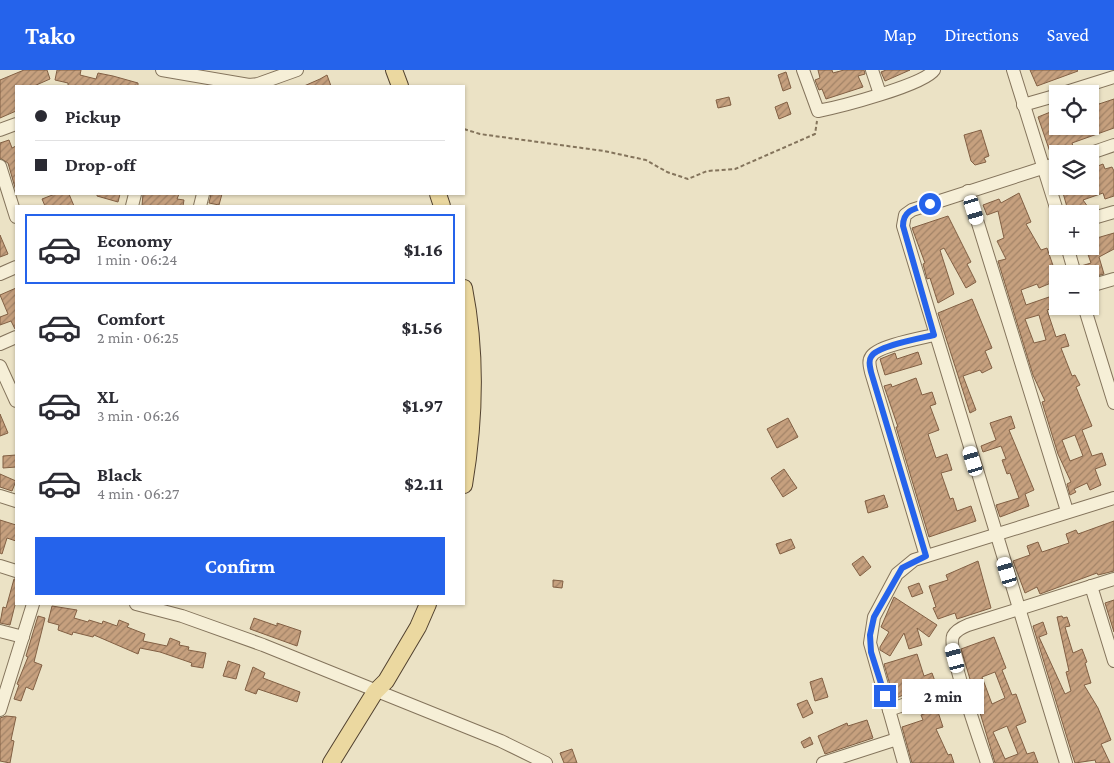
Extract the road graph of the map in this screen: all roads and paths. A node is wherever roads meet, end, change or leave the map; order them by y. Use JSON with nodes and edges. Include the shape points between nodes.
{"nodes":[{"id":1,"x":162,"y":70,"type":"edge"},
{"id":2,"x":298,"y":70,"type":"edge"},
{"id":3,"x":394,"y":70,"type":"edge"},
{"id":4,"x":803,"y":70,"type":"edge"},
{"id":5,"x":872,"y":70,"type":"edge"},
{"id":6,"x":934,"y":70,"type":"edge"},
{"id":7,"x":1013,"y":70,"type":"edge"},
{"id":8,"x":1114,"y":77,"type":"edge"},
{"id":9,"x":226,"y":84,"type":"edge"},
{"id":10,"x":400,"y":85,"type":"edge"},
{"id":11,"x":1088,"y":85,"type":"edge"},
{"id":12,"x":880,"y":94,"type":"junction"},
{"id":13,"x":1049,"y":97,"type":"edge"},
{"id":14,"x":1023,"y":105,"type":"junction"},
{"id":15,"x":818,"y":111,"type":"junction"},
{"id":16,"x":15,"y":124,"type":"edge"},
{"id":17,"x":465,"y":129,"type":"edge"},
{"id":18,"x":0,"y":130,"type":"edge"},
{"id":19,"x":1114,"y":145,"type":"edge"},
{"id":20,"x":1099,"y":150,"type":"edge"},
{"id":21,"x":0,"y":166,"type":"edge"},
{"id":22,"x":1049,"y":166,"type":"edge"},
{"id":23,"x":1043,"y":168,"type":"junction"},
{"id":24,"x":968,"y":192,"type":"junction"},
{"id":25,"x":14,"y":196,"type":"edge"},
{"id":26,"x":1055,"y":205,"type":"edge"},
{"id":27,"x":1114,"y":212,"type":"edge"},
{"id":28,"x":1099,"y":216,"type":"edge"},
{"id":29,"x":15,"y":267,"type":"edge"},
{"id":30,"x":0,"y":274,"type":"edge"},
{"id":31,"x":1114,"y":279,"type":"edge"},
{"id":32,"x":1099,"y":283,"type":"edge"},
{"id":33,"x":465,"y":296,"type":"edge"},
{"id":34,"x":1087,"y":315,"type":"edge"},
{"id":35,"x":934,"y":335,"type":"junction"},
{"id":36,"x":15,"y":337,"type":"edge"},
{"id":37,"x":0,"y":344,"type":"edge"},
{"id":38,"x":0,"y":366,"type":"edge"},
{"id":39,"x":15,"y":399,"type":"edge"},
{"id":40,"x":1114,"y":403,"type":"edge"},
{"id":41,"x":465,"y":478,"type":"edge"},
{"id":42,"x":0,"y":496,"type":"edge"},
{"id":43,"x":1114,"y":498,"type":"edge"},
{"id":44,"x":15,"y":501,"type":"edge"},
{"id":45,"x":1066,"y":511,"type":"junction"},
{"id":46,"x":996,"y":533,"type":"junction"},
{"id":47,"x":926,"y":556,"type":"junction"},
{"id":48,"x":0,"y":566,"type":"edge"},
{"id":49,"x":15,"y":571,"type":"edge"},
{"id":50,"x":1114,"y":579,"type":"edge"},
{"id":51,"x":1091,"y":586,"type":"junction"},
{"id":52,"x":33,"y":605,"type":"edge"},
{"id":53,"x":140,"y":605,"type":"edge"},
{"id":54,"x":186,"y":605,"type":"edge"},
{"id":55,"x":428,"y":605,"type":"edge"},
{"id":56,"x":1019,"y":610,"type":"junction"},
{"id":57,"x":182,"y":616,"type":"junction"},
{"id":58,"x":0,"y":631,"type":"edge"},
{"id":59,"x":22,"y":637,"type":"junction"},
{"id":60,"x":1114,"y":661,"type":"edge"},
{"id":61,"x":962,"y":684,"type":"junction"},
{"id":62,"x":382,"y":689,"type":"junction"},
{"id":63,"x":2,"y":694,"type":"edge"},
{"id":64,"x":0,"y":710,"type":"edge"},
{"id":65,"x":890,"y":710,"type":"junction"},
{"id":66,"x":897,"y":739,"type":"junction"},
{"id":67,"x":331,"y":763,"type":"edge"},
{"id":68,"x":343,"y":763,"type":"edge"},
{"id":69,"x":546,"y":763,"type":"edge"},
{"id":70,"x":823,"y":763,"type":"edge"},
{"id":71,"x":904,"y":763,"type":"edge"},
{"id":72,"x":987,"y":763,"type":"edge"},
{"id":73,"x":1066,"y":763,"type":"edge"}],
"edges":[{"from":1,"to":9,"type":"street"},
{"from":2,"to":9,"type":"street","via":[[258,84]]},
{"from":3,"to":10,"type":"main road"},
{"from":4,"to":15,"type":"street"},
{"from":5,"to":12,"type":"street"},
{"from":6,"to":12,"type":"street","via":[[927,78]]},
{"from":7,"to":14,"type":"street"},
{"from":8,"to":11,"type":"street"},
{"from":12,"to":15,"type":"street"},
{"from":13,"to":14,"type":"street"},
{"from":14,"to":23,"type":"street"},
{"from":15,"to":17,"type":"path","via":[[815,134],[735,169],[707,171],[688,179],[646,160]]},
{"from":16,"to":18,"type":"street"},
{"from":19,"to":20,"type":"street"},
{"from":21,"to":25,"type":"street"},
{"from":22,"to":23,"type":"street"},
{"from":23,"to":24,"type":"street"},
{"from":23,"to":26,"type":"street"},
{"from":24,"to":35,"type":"street","via":[[912,210],[903,221]]},
{"from":24,"to":45,"type":"street"},
{"from":27,"to":28,"type":"street"},
{"from":29,"to":30,"type":"street"},
{"from":31,"to":32,"type":"street"},
{"from":33,"to":41,"type":"main road","via":[[472,354],[474,413]]},
{"from":34,"to":40,"type":"street"},
{"from":35,"to":46,"type":"street"},
{"from":35,"to":47,"type":"street","via":[[880,349],[870,360]]},
{"from":36,"to":37,"type":"street"},
{"from":38,"to":39,"type":"street"},
{"from":42,"to":44,"type":"street"},
{"from":43,"to":45,"type":"street"},
{"from":45,"to":46,"type":"street"},
{"from":46,"to":47,"type":"street"},
{"from":46,"to":56,"type":"street"},
{"from":47,"to":65,"type":"street","via":[[907,564],[897,574],[874,617],[871,652]]},
{"from":48,"to":49,"type":"street"},
{"from":50,"to":51,"type":"street"},
{"from":51,"to":56,"type":"street"},
{"from":51,"to":60,"type":"street"},
{"from":52,"to":59,"type":"street"},
{"from":53,"to":57,"type":"street"},
{"from":54,"to":57,"type":"street"},
{"from":55,"to":62,"type":"main road"},
{"from":56,"to":61,"type":"street","via":[[968,625],[953,636],[952,646]]},
{"from":56,"to":73,"type":"street"},
{"from":57,"to":62,"type":"street"},
{"from":58,"to":59,"type":"street"},
{"from":59,"to":63,"type":"street"},
{"from":61,"to":65,"type":"street"},
{"from":61,"to":72,"type":"street"},
{"from":62,"to":67,"type":"main road"},
{"from":62,"to":68,"type":"main road"},
{"from":62,"to":69,"type":"street"},
{"from":63,"to":64,"type":"street"},
{"from":65,"to":66,"type":"street"},
{"from":66,"to":70,"type":"street"},
{"from":66,"to":71,"type":"street"}]}
